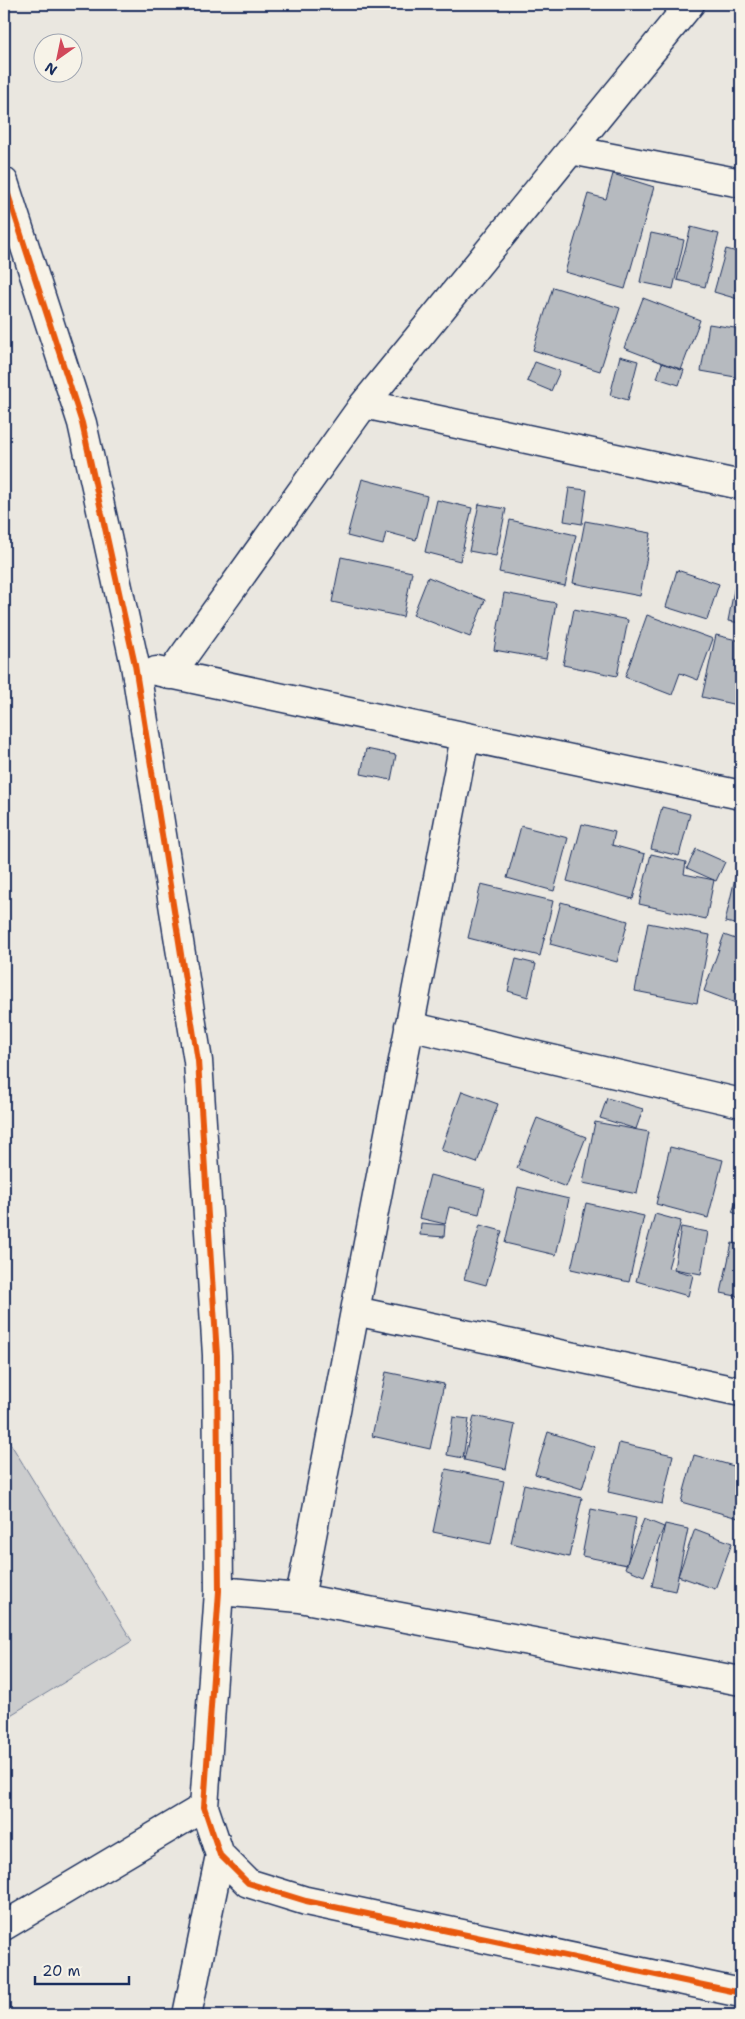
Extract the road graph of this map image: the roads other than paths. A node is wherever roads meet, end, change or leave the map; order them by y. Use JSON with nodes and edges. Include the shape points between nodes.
{"nodes":[{"id":1,"x":690,"y":4,"type":"edge"},
{"id":2,"x":571,"y":150,"type":"junction"},
{"id":3,"x":4,"y":182,"type":"edge"},
{"id":4,"x":741,"y":183,"type":"edge"},
{"id":5,"x":364,"y":404,"type":"junction"},
{"id":6,"x":741,"y":485,"type":"edge"},
{"id":7,"x":135,"y":665,"type":"junction"},
{"id":8,"x":170,"y":675,"type":"junction"},
{"id":9,"x":465,"y":737,"type":"junction"},
{"id":10,"x":741,"y":795,"type":"edge"},
{"id":11,"x":409,"y":1026,"type":"junction"},
{"id":12,"x":741,"y":1103,"type":"edge"},
{"id":13,"x":355,"y":1311,"type":"junction"},
{"id":14,"x":741,"y":1392,"type":"edge"},
{"id":15,"x":220,"y":1591,"type":"junction"},
{"id":16,"x":300,"y":1598,"type":"junction"},
{"id":17,"x":741,"y":1681,"type":"edge"},
{"id":18,"x":204,"y":1807,"type":"junction"},
{"id":19,"x":220,"y":1855,"type":"junction"},
{"id":20,"x":4,"y":1926,"type":"edge"},
{"id":21,"x":741,"y":1993,"type":"edge"},
{"id":22,"x":187,"y":2015,"type":"edge"}],
"edges":[{"from":1,"to":2,"type":"street"},
{"from":2,"to":4,"type":"street"},
{"from":2,"to":5,"type":"street"},
{"from":3,"to":7,"type":"street","via":[[82,424]]},
{"from":5,"to":6,"type":"street"},
{"from":5,"to":8,"type":"street"},
{"from":7,"to":8,"type":"street"},
{"from":7,"to":15,"type":"street","via":[[198,1061],[217,1355]]},
{"from":8,"to":9,"type":"street"},
{"from":9,"to":10,"type":"street"},
{"from":9,"to":11,"type":"street"},
{"from":11,"to":12,"type":"street"},
{"from":11,"to":13,"type":"street"},
{"from":13,"to":14,"type":"street"},
{"from":13,"to":16,"type":"street"},
{"from":15,"to":16,"type":"street"},
{"from":15,"to":18,"type":"street"},
{"from":16,"to":17,"type":"street"},
{"from":18,"to":19,"type":"street"},
{"from":18,"to":20,"type":"street"},
{"from":19,"to":21,"type":"street","via":[[248,1883],[306,1901]]},
{"from":19,"to":22,"type":"street"}]}
